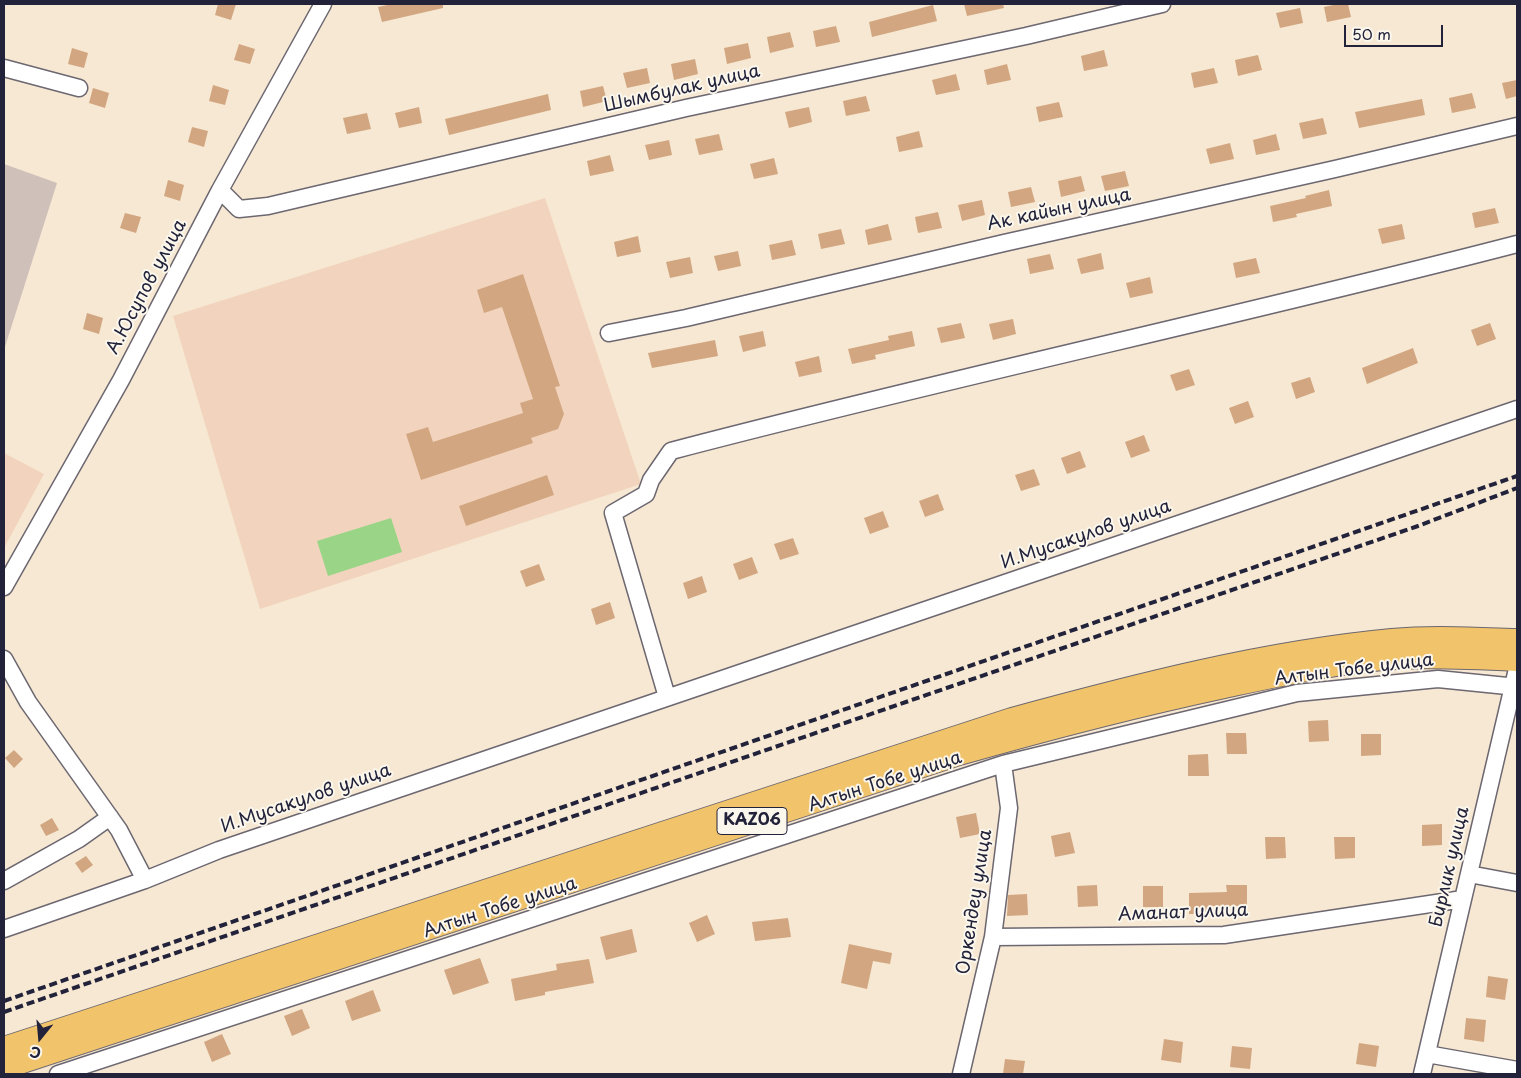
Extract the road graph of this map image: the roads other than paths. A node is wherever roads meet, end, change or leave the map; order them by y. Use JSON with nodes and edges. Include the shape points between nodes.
{"nodes":[{"id":1,"x":323,"y":4,"type":"edge"},
{"id":2,"x":1162,"y":4,"type":"edge"},
{"id":3,"x":4,"y":68,"type":"edge"},
{"id":4,"x":79,"y":88,"type":"dead end"},
{"id":5,"x":1517,"y":126,"type":"edge"},
{"id":6,"x":220,"y":190,"type":"junction"},
{"id":7,"x":1517,"y":244,"type":"edge"},
{"id":8,"x":610,"y":333,"type":"dead end"},
{"id":9,"x":1517,"y":409,"type":"edge"},
{"id":10,"x":4,"y":587,"type":"edge"},
{"id":11,"x":1517,"y":641,"type":"edge"},
{"id":12,"x":4,"y":659,"type":"edge"},
{"id":13,"x":1517,"y":659,"type":"edge"},
{"id":14,"x":1517,"y":668,"type":"edge"},
{"id":15,"x":1515,"y":686,"type":"edge"},
{"id":16,"x":667,"y":696,"type":"junction"},
{"id":17,"x":1003,"y":764,"type":"junction"},
{"id":18,"x":110,"y":817,"type":"junction"},
{"id":19,"x":1469,"y":874,"type":"junction"},
{"id":20,"x":145,"y":880,"type":"junction"},
{"id":21,"x":4,"y":881,"type":"edge"},
{"id":22,"x":1517,"y":883,"type":"edge"},
{"id":23,"x":1463,"y":899,"type":"junction"},
{"id":24,"x":4,"y":930,"type":"edge"},
{"id":25,"x":993,"y":937,"type":"junction"},
{"id":26,"x":4,"y":1049,"type":"edge"},
{"id":27,"x":1427,"y":1054,"type":"junction"},
{"id":28,"x":4,"y":1067,"type":"edge"},
{"id":29,"x":1517,"y":1070,"type":"edge"},
{"id":30,"x":58,"y":1074,"type":"edge"},
{"id":31,"x":961,"y":1074,"type":"edge"},
{"id":32,"x":1422,"y":1074,"type":"edge"}],
"edges":[{"from":1,"to":6,"type":"street","name":"А.Юсупов улица"},
{"from":2,"to":6,"type":"street","name":"Шымбулак улица","via":[[686,108],[268,206],[238,209]]},
{"from":3,"to":4,"type":"street"},
{"from":5,"to":8,"type":"street","name":"Ак кайын улица"},
{"from":6,"to":10,"type":"street","name":"А.Юсупов улица","via":[[121,380]]},
{"from":7,"to":16,"type":"street","via":[[671,452],[651,480],[646,494],[613,513]]},
{"from":9,"to":16,"type":"street","name":"И.Мусакулов улица"},
{"from":11,"to":26,"type":"highway","number":"KАZ06","via":[[1451,638],[1337,648],[1221,669],[1097,697],[1012,720]]},
{"from":12,"to":18,"type":"street","via":[[28,702]]},
{"from":13,"to":28,"type":"highway","number":"KАZ06","via":[[1451,655],[1339,664],[1262,677],[1101,713],[959,753]]},
{"from":14,"to":15,"type":"street","name":"Бирлик улица"},
{"from":15,"to":17,"type":"street","name":"Алтын Тобе улица","via":[[1438,679],[1297,693]]},
{"from":15,"to":19,"type":"street","name":"Бирлик улица"},
{"from":16,"to":20,"type":"street","name":"И.Мусакулов улица","via":[[228,847]]},
{"from":17,"to":25,"type":"street","name":"Оркендеу улица","via":[[1009,808]]},
{"from":17,"to":30,"type":"street","name":"Алтын Тобе улица"},
{"from":18,"to":20,"type":"street"},
{"from":18,"to":21,"type":"street","via":[[79,839]]},
{"from":19,"to":22,"type":"street"},
{"from":19,"to":23,"type":"street","name":"Бирлик улица"},
{"from":20,"to":24,"type":"street","name":"И.Мусакулов улица"},
{"from":23,"to":25,"type":"street","name":"Аманат улица","via":[[1224,935]]},
{"from":23,"to":27,"type":"street","name":"Бирлик улица"},
{"from":25,"to":31,"type":"street","name":"Оркендеу улица"},
{"from":27,"to":29,"type":"street"},
{"from":27,"to":32,"type":"street","name":"Бирлик улица"}]}
